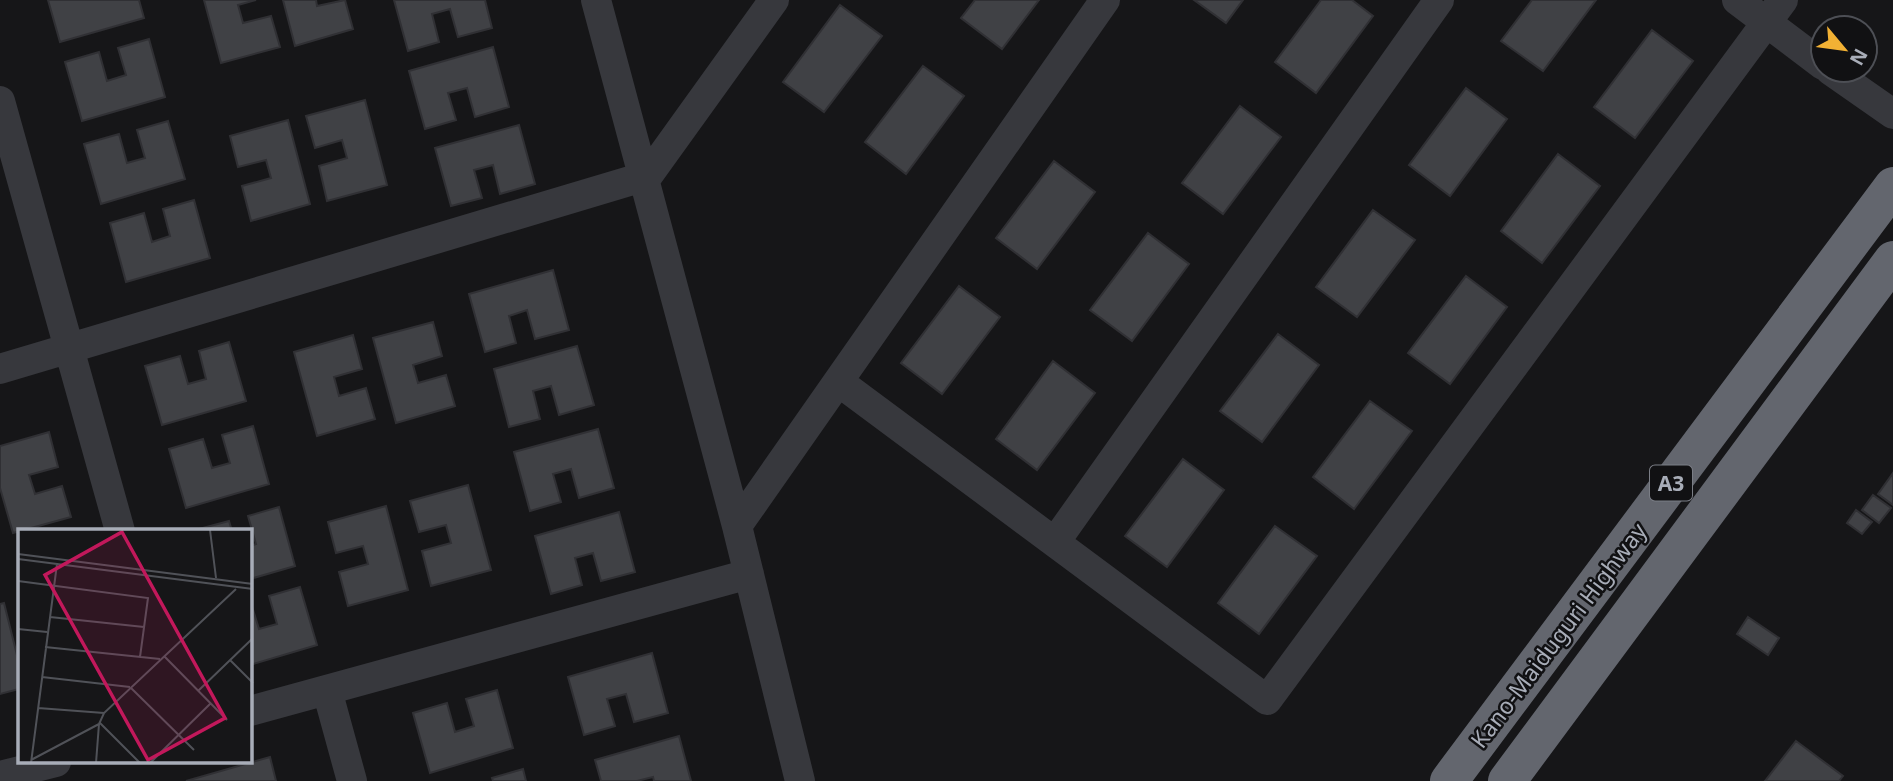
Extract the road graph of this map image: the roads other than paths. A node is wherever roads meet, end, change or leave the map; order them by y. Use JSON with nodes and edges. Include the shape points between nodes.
{"nodes":[{"id":1,"x":596,"y":0,"type":"edge"},
{"id":2,"x":774,"y":0,"type":"edge"},
{"id":3,"x":1105,"y":0,"type":"edge"},
{"id":4,"x":1439,"y":0,"type":"edge"},
{"id":5,"x":1737,"y":0,"type":"edge"},
{"id":6,"x":1775,"y":11,"type":"edge"},
{"id":7,"x":1809,"y":49,"type":"edge"},
{"id":8,"x":1850,"y":84,"type":"edge"},
{"id":9,"x":0,"y":102,"type":"edge"},
{"id":10,"x":1893,"y":114,"type":"edge"},
{"id":11,"x":643,"y":179,"type":"junction"},
{"id":12,"x":1893,"y":186,"type":"edge"},
{"id":13,"x":1893,"y":260,"type":"edge"},
{"id":14,"x":69,"y":348,"type":"junction"},
{"id":15,"x":0,"y":369,"type":"edge"},
{"id":16,"x":839,"y":383,"type":"junction"},
{"id":17,"x":737,"y":526,"type":"junction"},
{"id":18,"x":119,"y":529,"type":"edge"},
{"id":19,"x":1055,"y":542,"type":"junction"},
{"id":20,"x":749,"y":574,"type":"junction"},
{"id":21,"x":327,"y":690,"type":"junction"},
{"id":22,"x":252,"y":710,"type":"edge"},
{"id":23,"x":48,"y":764,"type":"edge"},
{"id":24,"x":0,"y":776,"type":"edge"},
{"id":25,"x":352,"y":781,"type":"edge"},
{"id":26,"x":800,"y":781,"type":"edge"},
{"id":27,"x":1449,"y":781,"type":"edge"},
{"id":28,"x":1507,"y":781,"type":"edge"}],
"edges":[{"from":1,"to":11,"type":"street"},
{"from":2,"to":11,"type":"street"},
{"from":3,"to":16,"type":"street"},
{"from":4,"to":19,"type":"street"},
{"from":5,"to":6,"type":"street"},
{"from":6,"to":7,"type":"street"},
{"from":6,"to":19,"type":"street","via":[[1267,700]]},
{"from":8,"to":10,"type":"street"},
{"from":9,"to":14,"type":"street"},
{"from":11,"to":14,"type":"street"},
{"from":11,"to":17,"type":"street"},
{"from":12,"to":27,"type":"highway","name":"Kano-Maiduguri Highway","number":"A3"},
{"from":13,"to":28,"type":"highway","name":"Kano-Maiduguri Highway","number":"A3"},
{"from":14,"to":15,"type":"street"},
{"from":14,"to":18,"type":"street"},
{"from":16,"to":17,"type":"street"},
{"from":16,"to":19,"type":"street"},
{"from":17,"to":20,"type":"street"},
{"from":20,"to":21,"type":"street"},
{"from":20,"to":26,"type":"street"},
{"from":21,"to":22,"type":"street"},
{"from":21,"to":25,"type":"street"},
{"from":23,"to":24,"type":"street"}]}
